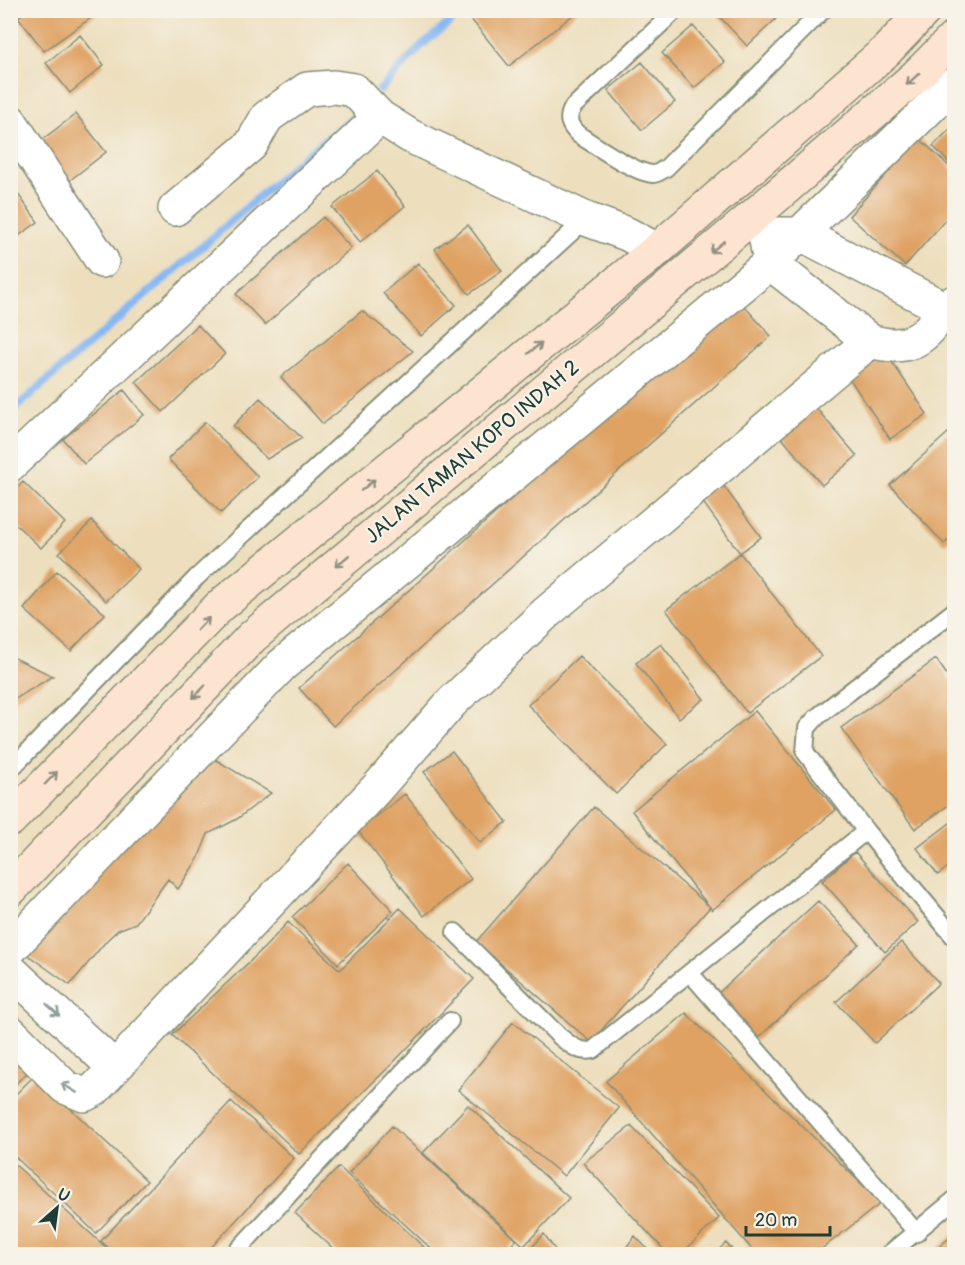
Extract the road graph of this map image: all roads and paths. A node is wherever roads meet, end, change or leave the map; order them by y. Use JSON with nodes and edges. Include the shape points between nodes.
{"nodes":[{"id":1,"x":676,"y":10,"type":"edge"},
{"id":2,"x":823,"y":10,"type":"edge"},
{"id":3,"x":925,"y":10,"type":"edge"},
{"id":4,"x":954,"y":38,"type":"edge"},
{"id":5,"x":954,"y":84,"type":"edge"},
{"id":6,"x":380,"y":117,"type":"junction"},
{"id":7,"x":12,"y":127,"type":"edge"},
{"id":8,"x":175,"y":209,"type":"dead end"},
{"id":9,"x":586,"y":219,"type":"junction"},
{"id":10,"x":801,"y":234,"type":"junction"},
{"id":11,"x":762,"y":238,"type":"junction"},
{"id":12,"x":657,"y":250,"type":"junction"},
{"id":13,"x":102,"y":261,"type":"dead end"},
{"id":14,"x":950,"y":306,"type":"edge"},
{"id":15,"x":870,"y":341,"type":"junction"},
{"id":16,"x":509,"y":369,"type":"junction"},
{"id":17,"x":539,"y":396,"type":"junction"},
{"id":18,"x":10,"y":465,"type":"edge"},
{"id":19,"x":954,"y":611,"type":"edge"},
{"id":20,"x":10,"y":770,"type":"edge"},
{"id":21,"x":10,"y":820,"type":"edge"},
{"id":22,"x":866,"y":831,"type":"junction"},
{"id":23,"x":10,"y":890,"type":"edge"},
{"id":24,"x":455,"y":932,"type":"dead end"},
{"id":25,"x":954,"y":937,"type":"edge"},
{"id":26,"x":10,"y":949,"type":"edge"},
{"id":27,"x":10,"y":970,"type":"edge"},
{"id":28,"x":690,"y":973,"type":"junction"},
{"id":29,"x":450,"y":1021,"type":"dead end"},
{"id":30,"x":10,"y":1032,"type":"edge"},
{"id":31,"x":114,"y":1067,"type":"junction"},
{"id":32,"x":954,"y":1200,"type":"edge"},
{"id":33,"x":917,"y":1233,"type":"junction"},
{"id":34,"x":234,"y":1254,"type":"edge"},
{"id":35,"x":889,"y":1254,"type":"edge"}],
"edges":[{"from":1,"to":2,"type":"lane","via":[[569,114],[568,121],[579,135],[638,170],[652,174],[666,168]]},
{"from":3,"to":12,"type":"main road","name":"JALAN TAMAN KOPO INDAH 2","via":[[885,51]]},
{"from":4,"to":11,"type":"main road","name":"JALAN TAMAN KOPO INDAH 2","one_way":true},
{"from":5,"to":10,"type":"street"},
{"from":6,"to":8,"type":"street","via":[[354,90],[307,89],[267,117],[251,145]]},
{"from":6,"to":9,"type":"street","via":[[410,136]]},
{"from":6,"to":18,"type":"street"},
{"from":7,"to":13,"type":"street"},
{"from":9,"to":12,"type":"street"},
{"from":9,"to":20,"type":"lane","via":[[197,577]]},
{"from":10,"to":11,"type":"street"},
{"from":10,"to":14,"type":"street"},
{"from":11,"to":15,"type":"street"},
{"from":11,"to":17,"type":"main road","name":"JALAN TAMAN KOPO INDAH 2","one_way":true},
{"from":11,"to":26,"type":"street","via":[[282,665]]},
{"from":16,"to":12,"type":"main road","name":"JALAN TAMAN KOPO INDAH 2","one_way":true},
{"from":14,"to":15,"type":"street","via":[[932,328],[906,344],[890,346]]},
{"from":15,"to":31,"type":"street","via":[[546,613],[452,702],[377,788]]},
{"from":16,"to":17,"type":"main road"},
{"from":21,"to":16,"type":"main road","name":"JALAN TAMAN KOPO INDAH 2","one_way":true,"via":[[220,606]]},
{"from":17,"to":23,"type":"main road","name":"JALAN TAMAN KOPO INDAH 2","one_way":true,"via":[[252,636]]},
{"from":19,"to":22,"type":"lane","via":[[827,708],[807,728],[805,752]]},
{"from":22,"to":25,"type":"lane"},
{"from":22,"to":28,"type":"lane"},
{"from":24,"to":28,"type":"lane","via":[[558,1035],[588,1052]]},
{"from":27,"to":31,"type":"street","one_way":true},
{"from":28,"to":33,"type":"lane"},
{"from":29,"to":34,"type":"lane"},
{"from":31,"to":30,"type":"street","one_way":true,"via":[[94,1090],[84,1095],[75,1092],[65,1087]]},
{"from":32,"to":33,"type":"lane"},
{"from":33,"to":35,"type":"lane"}]}
